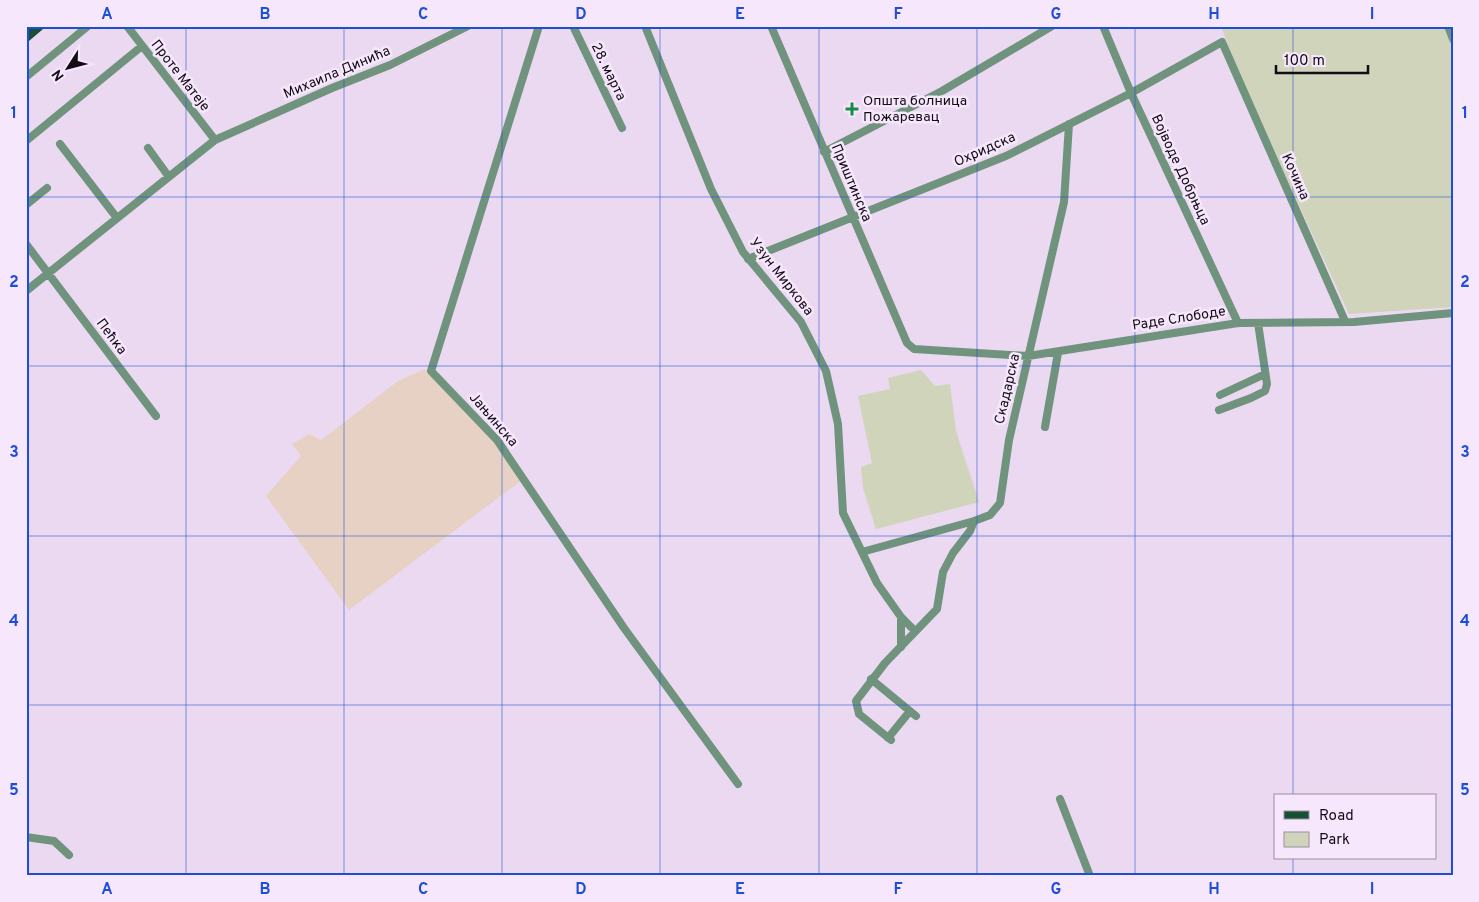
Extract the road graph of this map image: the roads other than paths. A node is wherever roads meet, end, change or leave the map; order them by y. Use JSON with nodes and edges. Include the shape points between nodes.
{"nodes":[{"id":1,"x":39,"y":26,"type":"edge"},
{"id":2,"x":88,"y":26,"type":"edge"},
{"id":3,"x":127,"y":26,"type":"edge"},
{"id":4,"x":468,"y":26,"type":"edge"},
{"id":5,"x":539,"y":26,"type":"edge"},
{"id":6,"x":573,"y":26,"type":"edge"},
{"id":7,"x":645,"y":26,"type":"edge"},
{"id":8,"x":771,"y":26,"type":"edge"},
{"id":9,"x":1052,"y":26,"type":"edge"},
{"id":10,"x":1103,"y":26,"type":"edge"},
{"id":11,"x":1448,"y":26,"type":"edge"},
{"id":12,"x":27,"y":34,"type":"edge"},
{"id":13,"x":1453,"y":39,"type":"edge"},
{"id":14,"x":1222,"y":42,"type":"joint"},
{"id":15,"x":142,"y":46,"type":"junction"},
{"id":16,"x":26,"y":77,"type":"edge"},
{"id":17,"x":1130,"y":93,"type":"junction"},
{"id":18,"x":1069,"y":124,"type":"junction"},
{"id":19,"x":622,"y":128,"type":"dead end"},
{"id":20,"x":215,"y":140,"type":"junction"},
{"id":21,"x":26,"y":141,"type":"edge"},
{"id":22,"x":60,"y":144,"type":"dead end"},
{"id":23,"x":148,"y":148,"type":"dead end"},
{"id":24,"x":824,"y":152,"type":"junction"},
{"id":25,"x":169,"y":177,"type":"junction"},
{"id":26,"x":47,"y":188,"type":"dead end"},
{"id":27,"x":26,"y":205,"type":"edge"},
{"id":28,"x":852,"y":217,"type":"junction"},
{"id":29,"x":116,"y":218,"type":"junction"},
{"id":30,"x":27,"y":248,"type":"edge"},
{"id":31,"x":748,"y":260,"type":"junction"},
{"id":32,"x":47,"y":274,"type":"junction"},
{"id":33,"x":26,"y":291,"type":"edge"},
{"id":34,"x":1453,"y":313,"type":"edge"},
{"id":35,"x":1346,"y":321,"type":"junction"},
{"id":36,"x":1238,"y":323,"type":"junction"},
{"id":37,"x":1258,"y":323,"type":"junction"},
{"id":38,"x":911,"y":347,"type":"joint"},
{"id":39,"x":1058,"y":353,"type":"junction"},
{"id":40,"x":1028,"y":356,"type":"junction"},
{"id":41,"x":1265,"y":374,"type":"junction"},
{"id":42,"x":1220,"y":395,"type":"dead end"},
{"id":43,"x":1219,"y":410,"type":"dead end"},
{"id":44,"x":156,"y":416,"type":"dead end"},
{"id":45,"x":1045,"y":427,"type":"dead end"},
{"id":46,"x":974,"y":521,"type":"junction"},
{"id":47,"x":862,"y":552,"type":"junction"},
{"id":48,"x":901,"y":617,"type":"junction"},
{"id":49,"x":915,"y":631,"type":"junction"},
{"id":50,"x":900,"y":647,"type":"junction"},
{"id":51,"x":871,"y":679,"type":"junction"},
{"id":52,"x":738,"y":784,"type":"dead end"},
{"id":53,"x":1060,"y":799,"type":"dead end"},
{"id":54,"x":26,"y":837,"type":"edge"},
{"id":55,"x":69,"y":855,"type":"dead end"},
{"id":56,"x":1090,"y":876,"type":"edge"}],
"edges":[{"from":1,"to":12,"type":"main road"},
{"from":2,"to":16,"type":"street"},
{"from":3,"to":15,"type":"street","name":"Проте Матеје"},
{"from":4,"to":20,"type":"street","name":"Михаила Динића","via":[[390,65]]},
{"from":5,"to":52,"type":"street","name":"Јањинска","via":[[431,371],[497,440],[644,658]]},
{"from":6,"to":19,"type":"street","name":"28. марта"},
{"from":7,"to":31,"type":"street","name":"Узун Миркова","via":[[710,189]]},
{"from":8,"to":24,"type":"street","name":"Приштинска"},
{"from":9,"to":24,"type":"street","via":[[942,91]]},
{"from":10,"to":17,"type":"street","name":"Војводе Добрњца"},
{"from":11,"to":13,"type":"street"},
{"from":14,"to":17,"type":"street","name":"Охридска"},
{"from":14,"to":35,"type":"street","name":"Кочина"},
{"from":15,"to":20,"type":"street","name":"Проте Матеје"},
{"from":15,"to":21,"type":"street"},
{"from":17,"to":18,"type":"street","name":"Охридска"},
{"from":17,"to":36,"type":"street","name":"Војводе Добрњца"},
{"from":18,"to":28,"type":"street","name":"Охридска","via":[[1006,156]]},
{"from":18,"to":40,"type":"street","name":"Скадарска","via":[[1064,202]]},
{"from":20,"to":25,"type":"street"},
{"from":22,"to":29,"type":"street"},
{"from":23,"to":25,"type":"street"},
{"from":24,"to":28,"type":"street","name":"Приштинска"},
{"from":25,"to":29,"type":"street"},
{"from":26,"to":27,"type":"street"},
{"from":28,"to":31,"type":"street","name":"Охридска"},
{"from":28,"to":38,"type":"street","name":"Приштинска"},
{"from":29,"to":32,"type":"street"},
{"from":30,"to":32,"type":"street","name":"Пећка"},
{"from":31,"to":47,"type":"street","name":"Узун Миркова","via":[[801,322],[826,371],[838,424],[843,513]]},
{"from":32,"to":33,"type":"street"},
{"from":32,"to":44,"type":"street","name":"Пећка"},
{"from":34,"to":35,"type":"street","name":"Раде Слободе"},
{"from":35,"to":37,"type":"street","name":"Раде Слободе"},
{"from":36,"to":37,"type":"street","name":"Раде Слободе"},
{"from":36,"to":39,"type":"street","name":"Раде Слободе"},
{"from":37,"to":41,"type":"street"},
{"from":38,"to":40,"type":"street","name":"Раде Слободе"},
{"from":39,"to":40,"type":"street","name":"Раде Слободе"},
{"from":39,"to":45,"type":"street"},
{"from":40,"to":46,"type":"street","name":"Скадарска","via":[[1009,440],[1000,503],[990,515]]},
{"from":41,"to":42,"type":"street"},
{"from":41,"to":43,"type":"street","via":[[1265,391]]},
{"from":46,"to":47,"type":"street"},
{"from":46,"to":49,"type":"street","name":"Скадарска","via":[[943,572],[937,609]]},
{"from":47,"to":48,"type":"street","name":"Узун Миркова","via":[[877,583]]},
{"from":48,"to":49,"type":"street","name":"Узун Миркова"},
{"from":48,"to":50,"type":"street"},
{"from":49,"to":50,"type":"street","name":"Скадарска"},
{"from":50,"to":51,"type":"street","name":"Скадарска"},
{"from":51,"to":51,"type":"street","name":"Скадарска","via":[[856,701],[856,708],[890,739],[913,714]]},
{"from":53,"to":56,"type":"street"},
{"from":54,"to":55,"type":"street","via":[[54,841]]}]}
